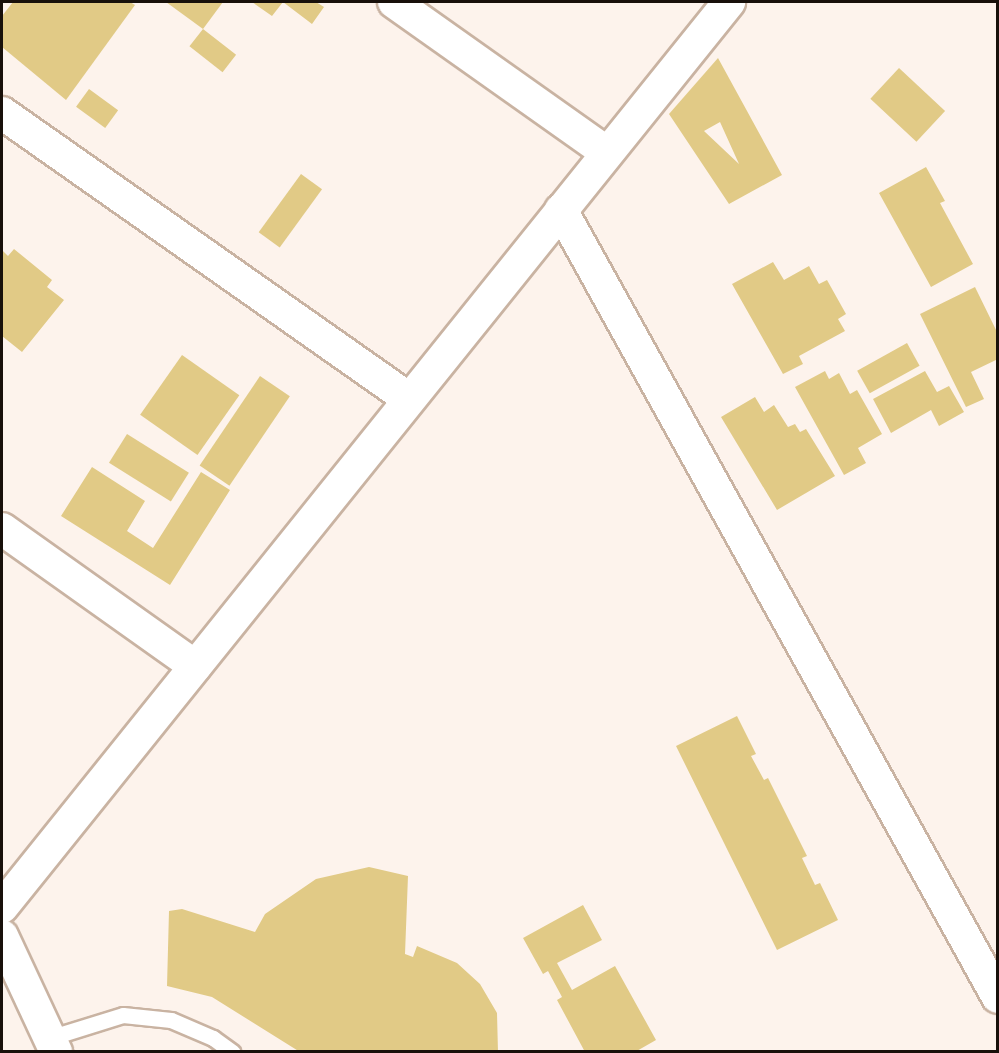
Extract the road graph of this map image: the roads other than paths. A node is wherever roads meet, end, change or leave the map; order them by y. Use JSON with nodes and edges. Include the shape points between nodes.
{"nodes":[{"id":1,"x":394,"y":2,"type":"edge"},
{"id":2,"x":729,"y":2,"type":"edge"},
{"id":3,"x":2,"y":113,"type":"edge"},
{"id":4,"x":607,"y":153,"type":"junction"},
{"id":5,"x":561,"y":210,"type":"junction"},
{"id":6,"x":409,"y":399,"type":"junction"},
{"id":7,"x":2,"y":529,"type":"edge"},
{"id":8,"x":195,"y":666,"type":"junction"},
{"id":9,"x":2,"y":907,"type":"edge"},
{"id":10,"x":2,"y":936,"type":"edge"},
{"id":11,"x":998,"y":997,"type":"edge"},
{"id":12,"x":52,"y":1045,"type":"edge"},
{"id":13,"x":232,"y":1052,"type":"edge"}],
"edges":[{"from":1,"to":4,"type":"street"},
{"from":2,"to":4,"type":"street"},
{"from":3,"to":6,"type":"street"},
{"from":4,"to":5,"type":"street"},
{"from":5,"to":6,"type":"street"},
{"from":5,"to":11,"type":"street"},
{"from":6,"to":8,"type":"street"},
{"from":7,"to":8,"type":"street"},
{"from":8,"to":9,"type":"street"},
{"from":10,"to":12,"type":"street"},
{"from":12,"to":13,"type":"lane","via":[[123,1015],[171,1020],[213,1038]]}]}
